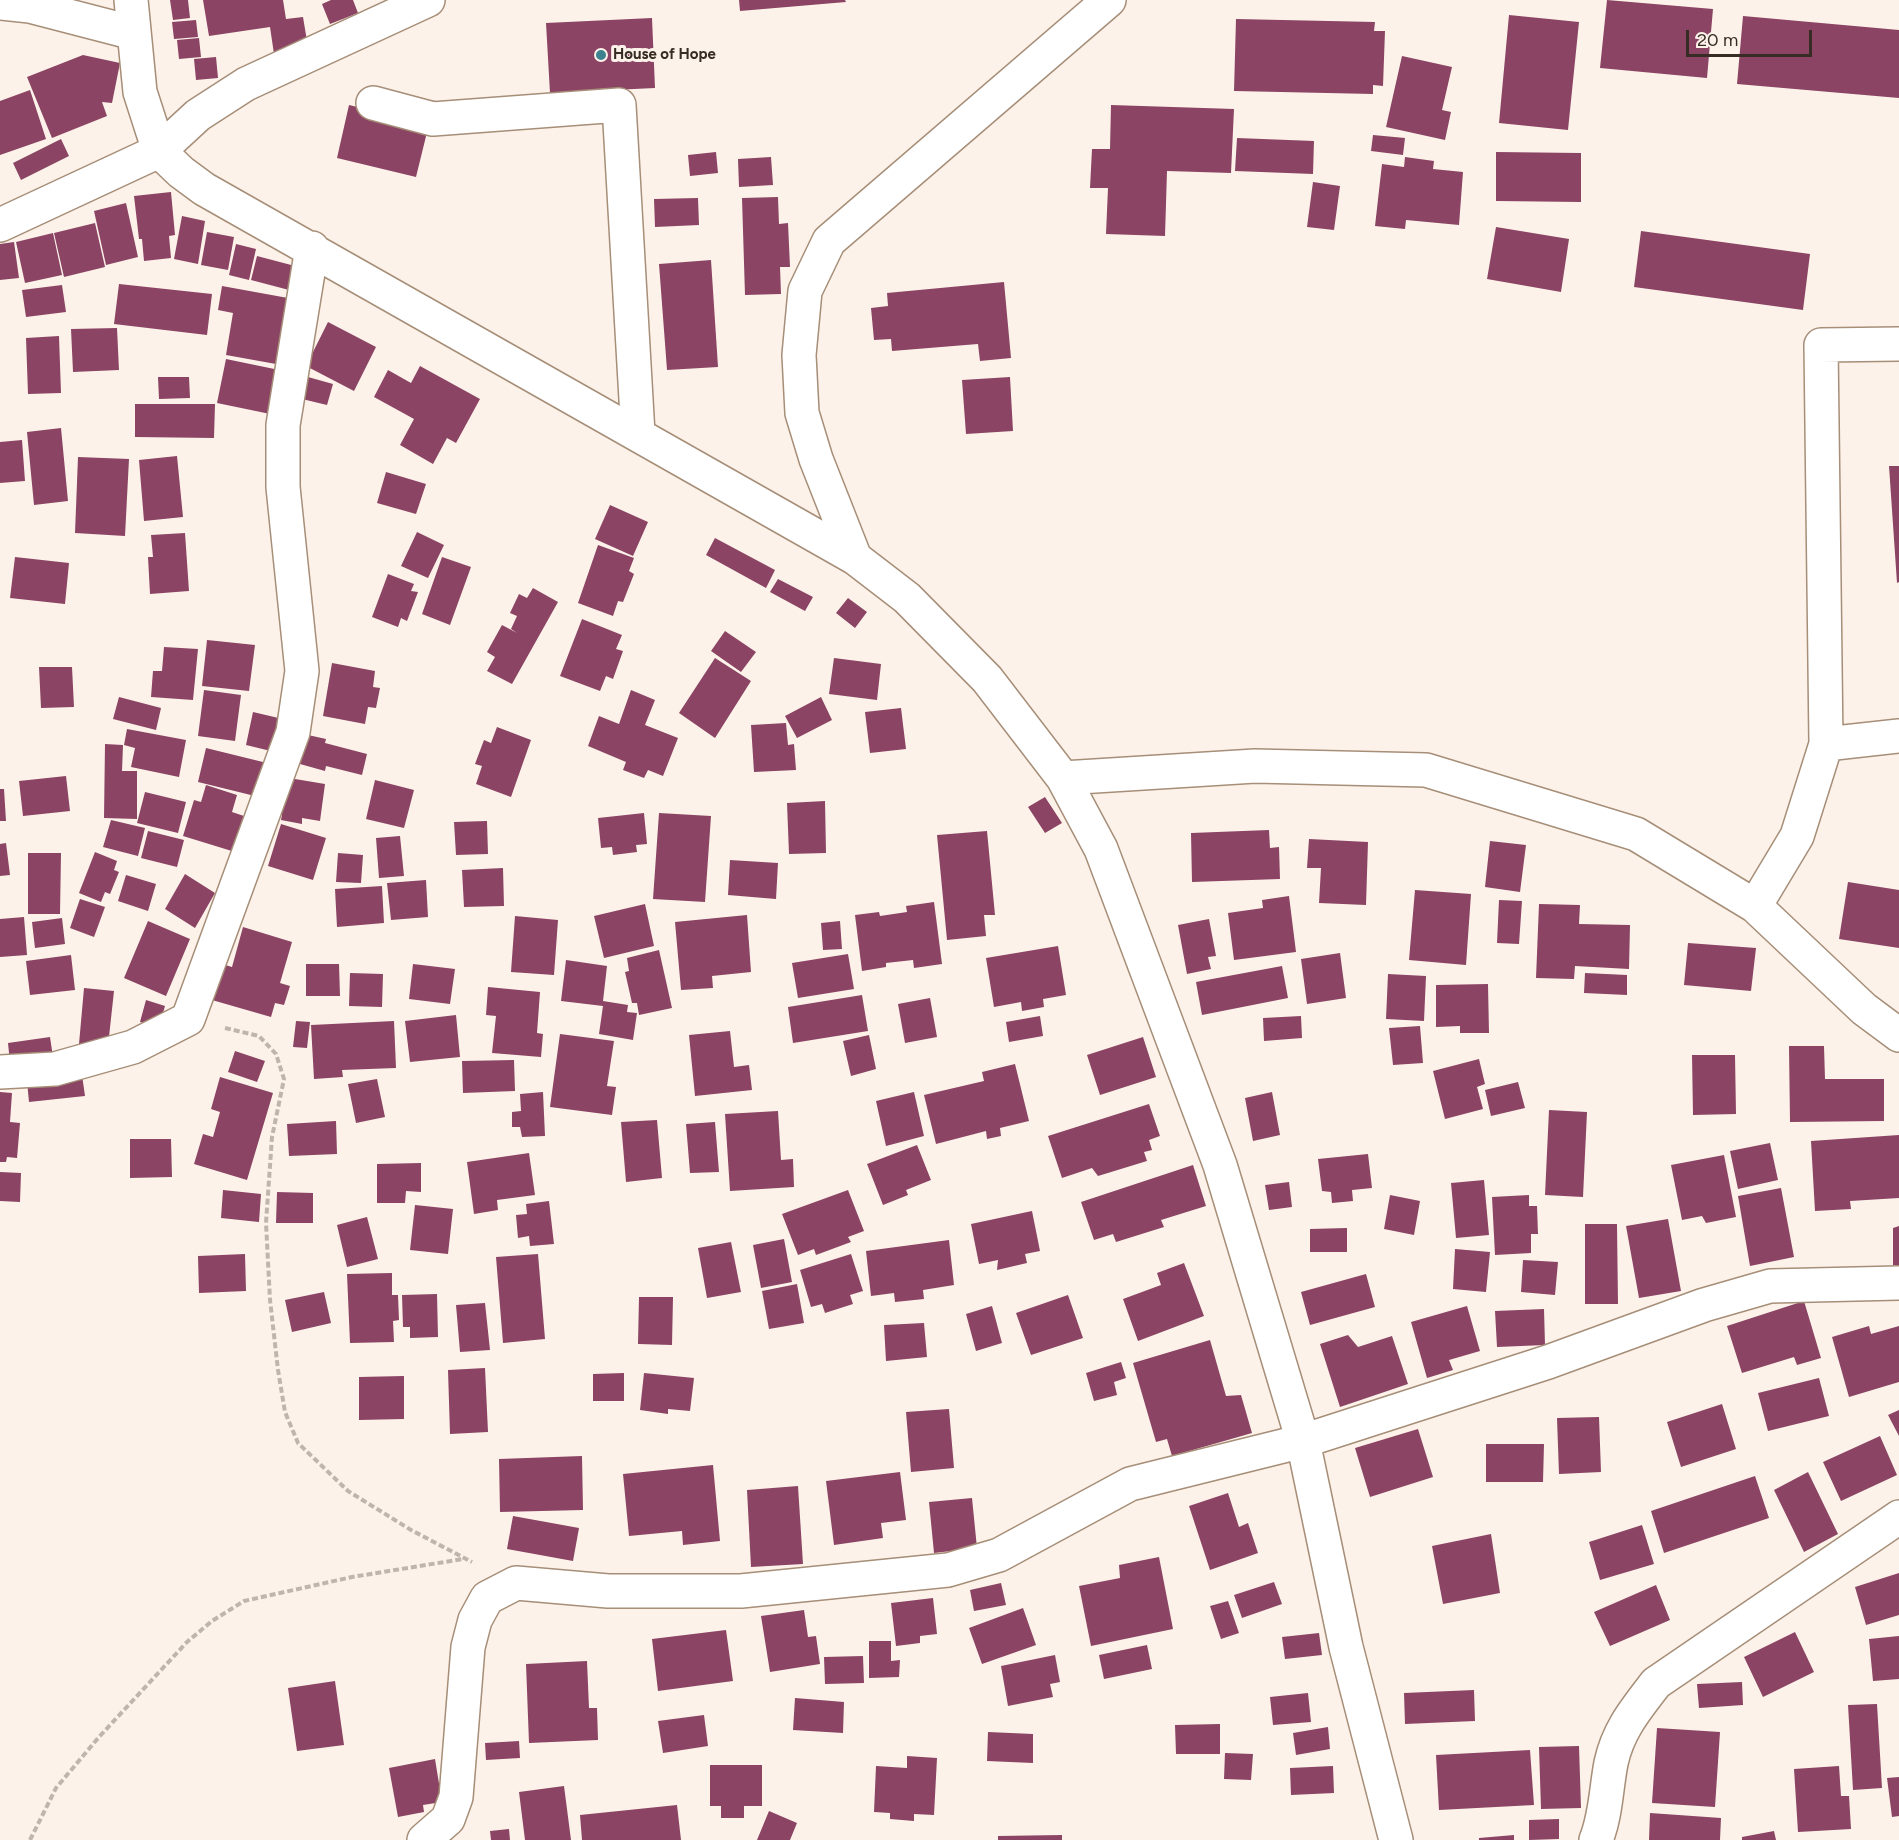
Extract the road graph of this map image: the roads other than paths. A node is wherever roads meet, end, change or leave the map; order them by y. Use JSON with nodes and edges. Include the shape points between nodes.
{"nodes":[{"id":1,"x":131,"y":0,"type":"edge"},
{"id":2,"x":428,"y":0,"type":"edge"},
{"id":3,"x":1108,"y":0,"type":"edge"},
{"id":4,"x":0,"y":3,"type":"edge"},
{"id":5,"x":134,"y":33,"type":"junction"},
{"id":6,"x":373,"y":103,"type":"dead end"},
{"id":7,"x":159,"y":151,"type":"junction"},
{"id":8,"x":0,"y":225,"type":"edge"},
{"id":9,"x":312,"y":248,"type":"junction"},
{"id":10,"x":1899,"y":344,"type":"edge"},
{"id":11,"x":638,"y":434,"type":"junction"},
{"id":12,"x":855,"y":558,"type":"junction"},
{"id":13,"x":1899,"y":736,"type":"edge"},
{"id":14,"x":1826,"y":744,"type":"junction"},
{"id":15,"x":1063,"y":778,"type":"junction"},
{"id":16,"x":1755,"y":906,"type":"junction"},
{"id":17,"x":1899,"y":1035,"type":"edge"},
{"id":18,"x":0,"y":1072,"type":"edge"},
{"id":19,"x":1899,"y":1283,"type":"edge"},
{"id":20,"x":1303,"y":1441,"type":"junction"},
{"id":21,"x":1899,"y":1517,"type":"edge"},
{"id":22,"x":424,"y":1840,"type":"edge"},
{"id":23,"x":1396,"y":1840,"type":"edge"},
{"id":24,"x":1596,"y":1840,"type":"edge"}],
"edges":[{"from":1,"to":5,"type":"street"},
{"from":2,"to":7,"type":"street","via":[[246,84],[198,115]]},
{"from":3,"to":12,"type":"street","via":[[829,241],[806,291],[799,355],[802,413]]},
{"from":4,"to":5,"type":"street","via":[[30,6]]},
{"from":5,"to":7,"type":"street","via":[[140,92]]},
{"from":6,"to":11,"type":"street","via":[[433,119],[619,105]]},
{"from":7,"to":8,"type":"street"},
{"from":7,"to":9,"type":"street","via":[[204,189]]},
{"from":9,"to":11,"type":"street"},
{"from":9,"to":18,"type":"street","via":[[284,425],[283,487],[302,671],[294,732],[188,1019],[133,1047],[55,1069]]},
{"from":10,"to":14,"type":"street","via":[[1821,345]]},
{"from":11,"to":12,"type":"street"},
{"from":12,"to":15,"type":"street","via":[[907,598],[987,679]]},
{"from":13,"to":14,"type":"street"},
{"from":14,"to":16,"type":"street","via":[[1797,836]]},
{"from":15,"to":16,"type":"street","via":[[1256,766],[1426,770],[1636,834]]},
{"from":15,"to":20,"type":"street","via":[[1101,849],[1220,1165]]},
{"from":16,"to":17,"type":"street","via":[[1864,1009]]},
{"from":19,"to":20,"type":"street","via":[[1770,1286]]},
{"from":20,"to":22,"type":"street","via":[[1131,1484],[999,1556],[948,1570],[741,1591],[608,1591],[516,1583],[487,1598],[475,1620],[468,1647],[456,1797],[448,1819]]},
{"from":20,"to":23,"type":"street","via":[[1346,1647]]},
{"from":21,"to":24,"type":"street","via":[[1656,1683],[1628,1719],[1611,1761],[1603,1822]]}]}
